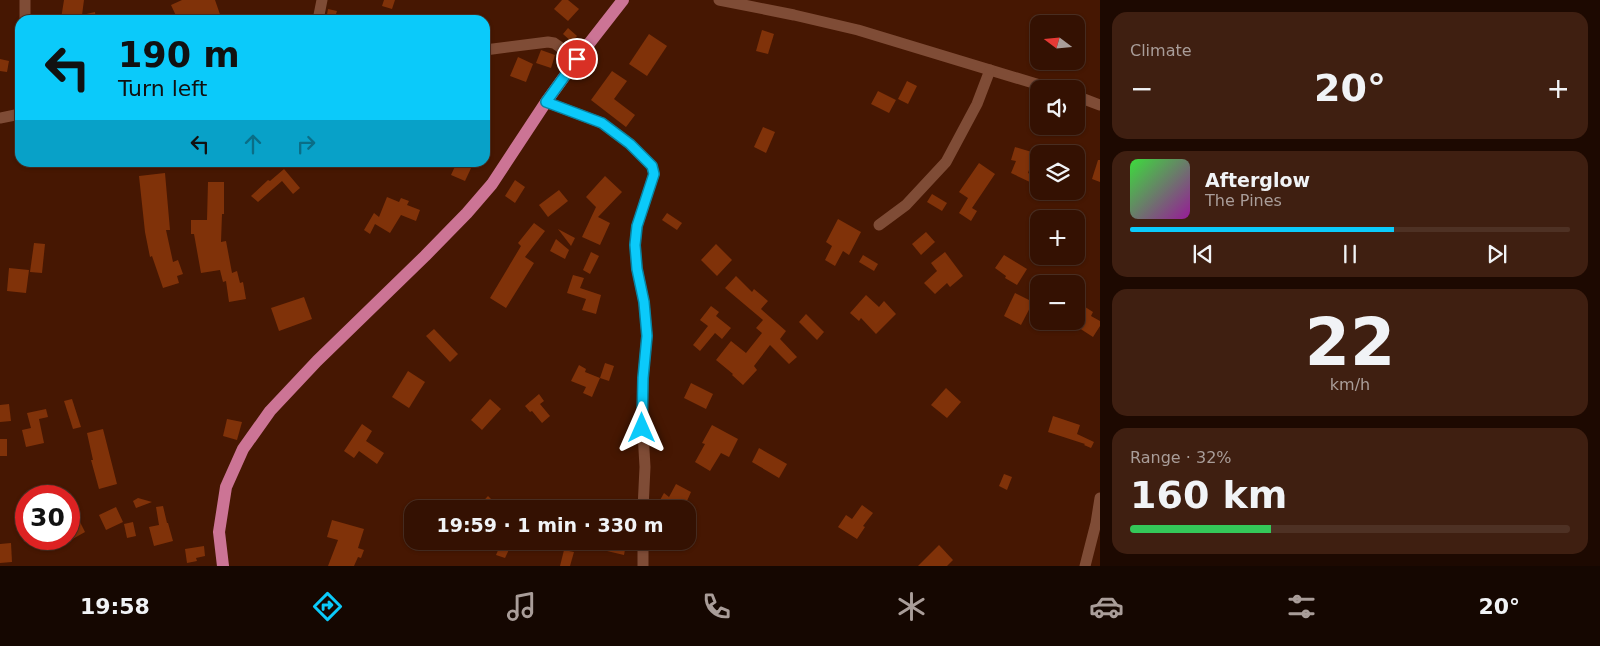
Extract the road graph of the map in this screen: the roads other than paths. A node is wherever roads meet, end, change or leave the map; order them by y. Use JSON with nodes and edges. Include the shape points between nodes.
{"nodes":[{"id":1,"x":24,"y":0,"type":"edge"},
{"id":2,"x":322,"y":0,"type":"edge"},
{"id":3,"x":623,"y":0,"type":"edge"},
{"id":4,"x":719,"y":0,"type":"edge"},
{"id":5,"x":26,"y":15,"type":"edge"},
{"id":6,"x":319,"y":15,"type":"edge"},
{"id":7,"x":490,"y":49,"type":"edge"},
{"id":8,"x":577,"y":59,"type":"junction"},
{"id":9,"x":990,"y":70,"type":"junction"},
{"id":10,"x":1030,"y":82,"type":"edge"},
{"id":11,"x":1085,"y":99,"type":"edge"},
{"id":12,"x":546,"y":102,"type":"junction"},
{"id":13,"x":1100,"y":105,"type":"edge"},
{"id":14,"x":15,"y":115,"type":"edge"},
{"id":15,"x":0,"y":118,"type":"edge"},
{"id":16,"x":879,"y":225,"type":"dead end"},
{"id":17,"x":1100,"y":498,"type":"edge"},
{"id":18,"x":644,"y":500,"type":"edge"},
{"id":19,"x":643,"y":550,"type":"edge"},
{"id":20,"x":223,"y":566,"type":"edge"},
{"id":21,"x":644,"y":566,"type":"edge"},
{"id":22,"x":1085,"y":566,"type":"edge"}],
"edges":[{"from":1,"to":5,"type":"street"},
{"from":2,"to":6,"type":"street"},
{"from":3,"to":8,"type":"main road"},
{"from":4,"to":9,"type":"street","via":[[858,30]]},
{"from":7,"to":8,"type":"street","via":[[548,42]]},
{"from":8,"to":12,"type":"main road"},
{"from":9,"to":10,"type":"street"},
{"from":9,"to":16,"type":"street","via":[[977,104],[946,162],[906,205]]},
{"from":11,"to":13,"type":"street"},
{"from":12,"to":18,"type":"street","via":[[602,123],[630,144],[652,166],[654,174],[637,226],[635,245],[647,336],[642,415],[646,468]]},
{"from":12,"to":20,"type":"main road","via":[[492,184],[467,213],[317,361],[270,411],[243,449],[226,487],[220,532]]},
{"from":14,"to":15,"type":"street"},
{"from":17,"to":22,"type":"street"},
{"from":19,"to":21,"type":"street"}]}
